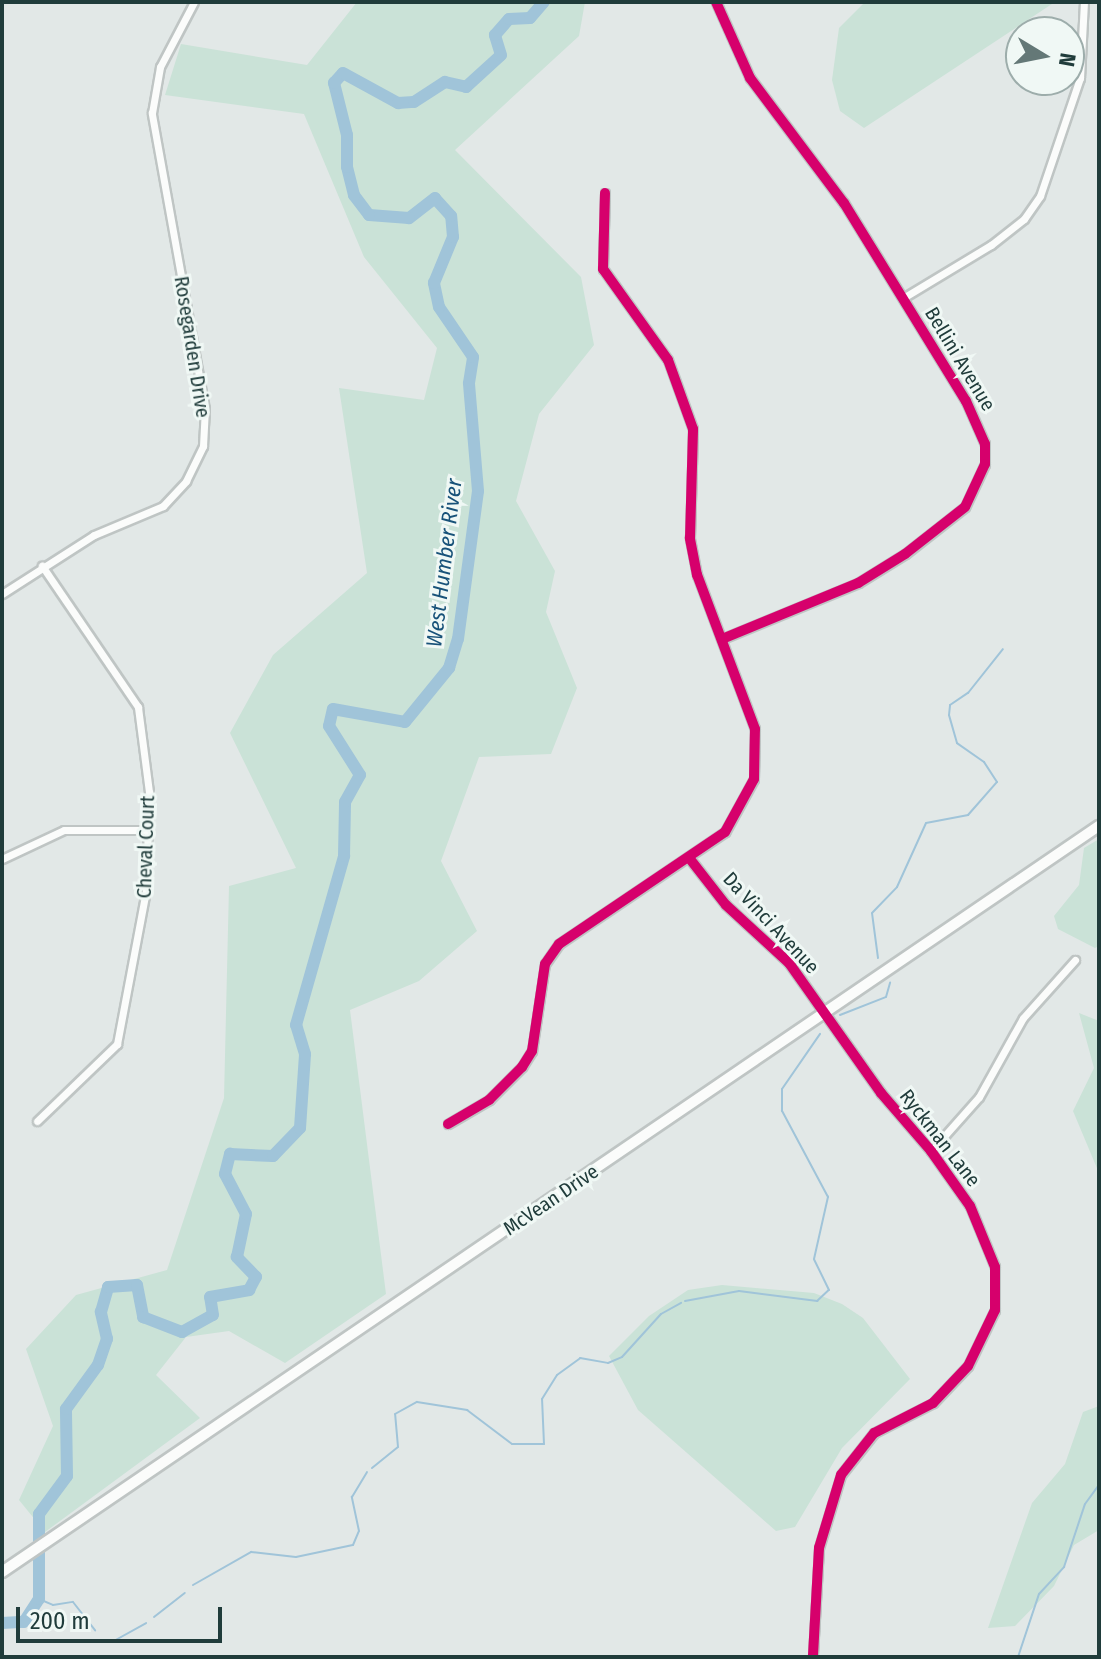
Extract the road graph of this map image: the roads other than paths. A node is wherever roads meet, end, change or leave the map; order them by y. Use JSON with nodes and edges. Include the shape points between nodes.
{"nodes":[{"id":1,"x":194,"y":2,"type":"edge"},
{"id":2,"x":716,"y":2,"type":"edge"},
{"id":3,"x":1084,"y":2,"type":"edge"},
{"id":4,"x":605,"y":193,"type":"dead end"},
{"id":5,"x":903,"y":298,"type":"junction"},
{"id":6,"x":42,"y":566,"type":"junction"},
{"id":7,"x":2,"y":594,"type":"edge"},
{"id":8,"x":722,"y":639,"type":"junction"},
{"id":9,"x":1099,"y":826,"type":"edge"},
{"id":10,"x":148,"y":830,"type":"junction"},
{"id":11,"x":2,"y":859,"type":"edge"},
{"id":12,"x":690,"y":859,"type":"junction"},
{"id":13,"x":1075,"y":960,"type":"dead end"},
{"id":14,"x":826,"y":1012,"type":"junction"},
{"id":15,"x":37,"y":1121,"type":"dead end"},
{"id":16,"x":448,"y":1124,"type":"dead end"},
{"id":17,"x":931,"y":1151,"type":"junction"},
{"id":18,"x":2,"y":1572,"type":"edge"},
{"id":19,"x":813,"y":1657,"type":"edge"}],
"edges":[{"from":1,"to":6,"type":"street","name":"Rosegarden Drive","via":[[160,67],[152,113],[205,409],[203,446],[186,481],[163,506]]},
{"from":2,"to":5,"type":"street","name":"Bellini Avenue","via":[[750,78],[827,178]]},
{"from":3,"to":5,"type":"street","via":[[1080,78],[1040,196],[1024,219],[991,245]]},
{"from":4,"to":8,"type":"street","via":[[603,269],[612,290],[668,360],[691,420],[696,464],[690,538],[697,575]]},
{"from":5,"to":8,"type":"street","name":"Bellini Avenue","via":[[978,424],[985,464],[978,487],[944,525],[858,583]]},
{"from":6,"to":7,"type":"street","name":"Rosegarden Drive"},
{"from":6,"to":10,"type":"street","name":"Cheval Court","via":[[138,707],[148,752]]},
{"from":8,"to":12,"type":"street","via":[[755,729],[756,770],[733,823]]},
{"from":9,"to":14,"type":"main road","name":"McVean Drive"},
{"from":10,"to":11,"type":"street","via":[[64,830]]},
{"from":10,"to":15,"type":"street","name":"Cheval Court","via":[[146,891],[117,1044]]},
{"from":12,"to":14,"type":"street","name":"Da Vinci Avenue","via":[[726,905],[789,963]]},
{"from":12,"to":16,"type":"street","via":[[559,944],[545,964],[532,1051],[489,1100]]},
{"from":13,"to":17,"type":"street","via":[[1023,1018],[979,1097]]},
{"from":14,"to":17,"type":"street","name":"Ryckman Lane","via":[[881,1093]]},
{"from":14,"to":18,"type":"main road","name":"McVean Drive"},
{"from":17,"to":19,"type":"street","name":"Ryckman Lane","via":[[987,1241],[995,1310],[988,1335],[945,1392],[874,1433],[850,1457],[823,1527]]}]}
